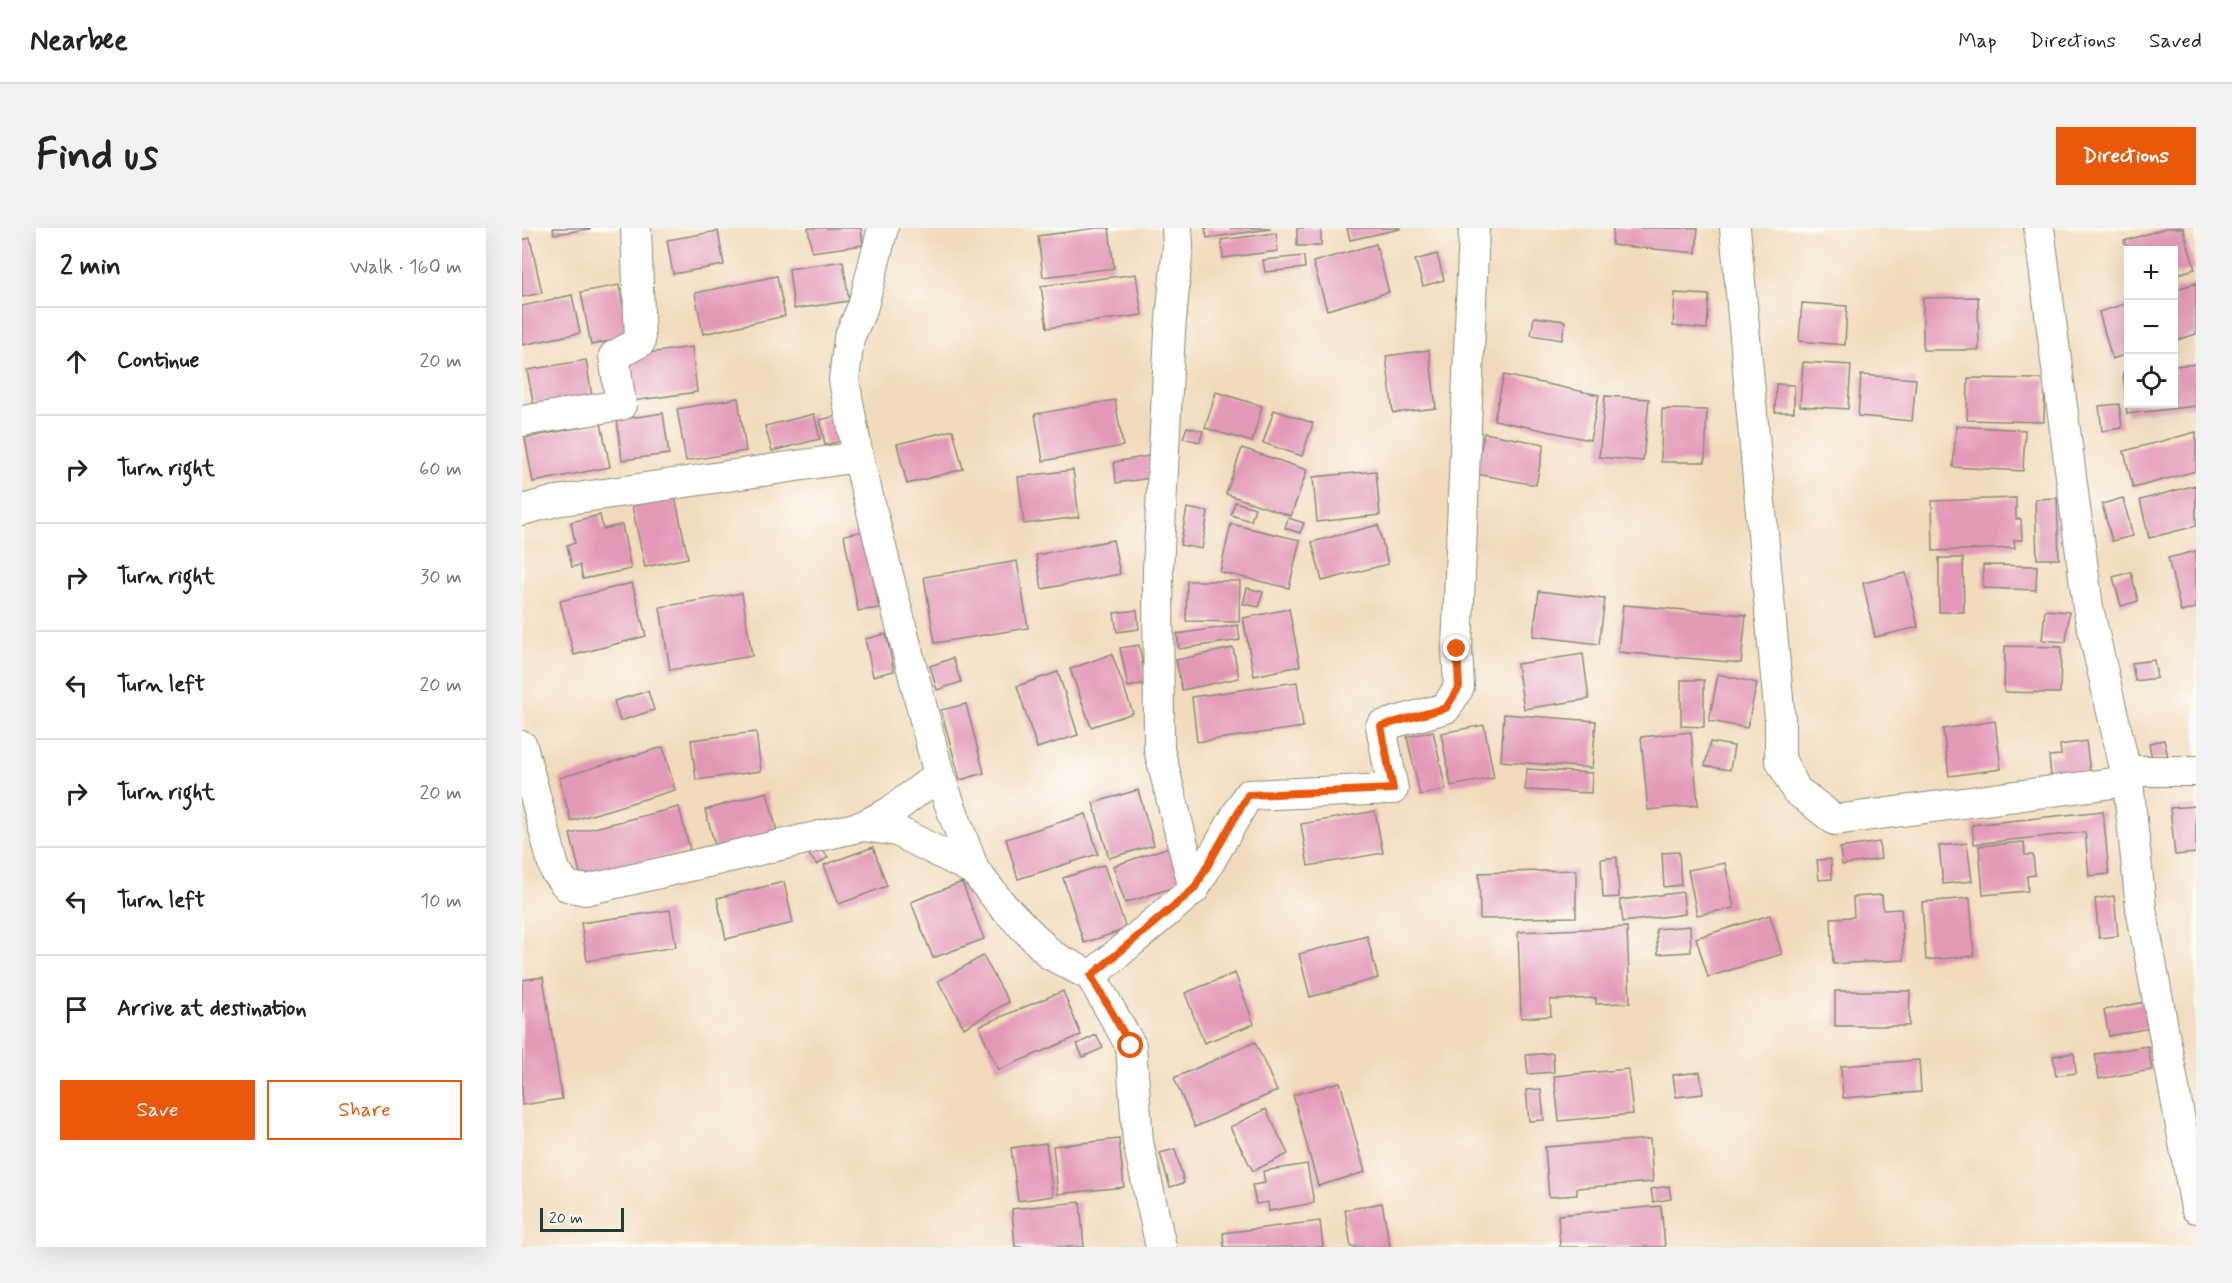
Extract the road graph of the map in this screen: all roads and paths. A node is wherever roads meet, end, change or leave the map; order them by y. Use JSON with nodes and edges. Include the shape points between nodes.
{"nodes":[{"id":1,"x":636,"y":228,"type":"edge"},
{"id":2,"x":883,"y":228,"type":"edge"},
{"id":3,"x":1176,"y":228,"type":"edge"},
{"id":4,"x":1474,"y":228,"type":"edge"},
{"id":5,"x":1735,"y":228,"type":"edge"},
{"id":6,"x":2038,"y":228,"type":"edge"},
{"id":7,"x":522,"y":421,"type":"edge"},
{"id":8,"x":858,"y":457,"type":"junction"},
{"id":9,"x":522,"y":510,"type":"edge"},
{"id":10,"x":522,"y":746,"type":"edge"},
{"id":11,"x":2196,"y":771,"type":"edge"},
{"id":12,"x":939,"y":775,"type":"junction"},
{"id":13,"x":2127,"y":776,"type":"junction"},
{"id":14,"x":863,"y":826,"type":"junction"},
{"id":15,"x":974,"y":870,"type":"junction"},
{"id":16,"x":1194,"y":889,"type":"junction"},
{"id":17,"x":1091,"y":976,"type":"junction"},
{"id":18,"x":2196,"y":1208,"type":"edge"},
{"id":19,"x":1161,"y":1247,"type":"edge"}],
"edges":[{"from":1,"to":7,"type":"street","via":[[640,342],[614,356],[621,405]]},
{"from":2,"to":8,"type":"street","via":[[863,306],[847,349],[844,380]]},
{"from":3,"to":16,"type":"street","via":[[1158,569],[1159,749]]},
{"from":4,"to":16,"type":"street","via":[[1457,649],[1459,687],[1446,708],[1381,726],[1393,789],[1248,795]]},
{"from":5,"to":13,"type":"street","via":[[1780,720],[1780,759],[1796,790],[1835,820]]},
{"from":6,"to":13,"type":"street","via":[[2088,608]]},
{"from":8,"to":9,"type":"street","via":[[556,501]]},
{"from":8,"to":12,"type":"street"},
{"from":10,"to":14,"type":"street","via":[[555,871],[567,886],[586,890]]},
{"from":11,"to":13,"type":"street"},
{"from":12,"to":14,"type":"street","via":[[890,812]]},
{"from":12,"to":15,"type":"street"},
{"from":13,"to":18,"type":"street","via":[[2141,908]]},
{"from":14,"to":15,"type":"street","via":[[897,831]]},
{"from":15,"to":17,"type":"street","via":[[1051,956]]},
{"from":16,"to":17,"type":"street"},
{"from":17,"to":19,"type":"street","via":[[1131,1046],[1138,1142]]}]}
